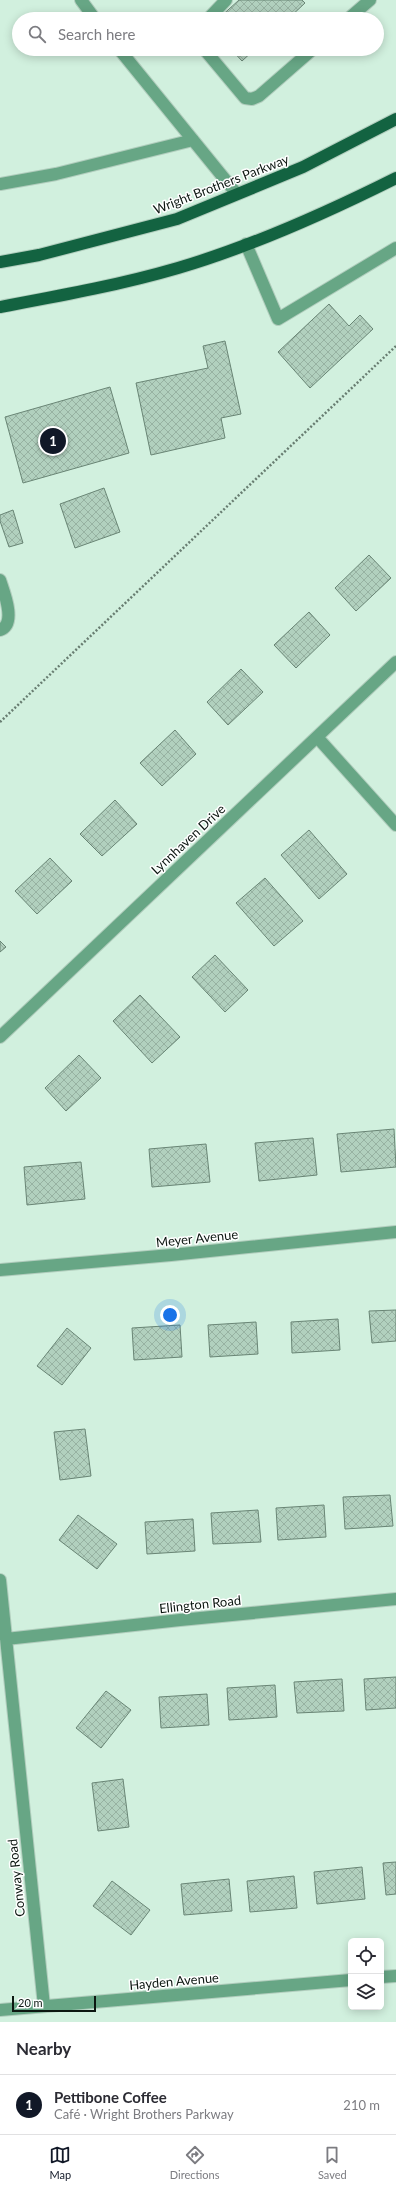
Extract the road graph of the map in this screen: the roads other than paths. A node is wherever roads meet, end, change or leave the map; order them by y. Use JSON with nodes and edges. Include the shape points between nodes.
{"nodes":[{"id":1,"x":81,"y":0,"type":"edge"},
{"id":2,"x":226,"y":0,"type":"edge"},
{"id":3,"x":370,"y":0,"type":"edge"},
{"id":4,"x":90,"y":12,"type":"edge"},
{"id":5,"x":215,"y":12,"type":"edge"},
{"id":6,"x":356,"y":12,"type":"edge"},
{"id":7,"x":125,"y":56,"type":"edge"},
{"id":8,"x":210,"y":56,"type":"edge"},
{"id":9,"x":305,"y":56,"type":"edge"},
{"id":10,"x":396,"y":119,"type":"edge"},
{"id":11,"x":193,"y":140,"type":"junction"},
{"id":12,"x":396,"y":178,"type":"edge"},
{"id":13,"x":0,"y":184,"type":"edge"},
{"id":14,"x":236,"y":193,"type":"junction"},
{"id":15,"x":246,"y":244,"type":"junction"},
{"id":16,"x":396,"y":248,"type":"edge"},
{"id":17,"x":0,"y":262,"type":"edge"},
{"id":18,"x":0,"y":307,"type":"edge"},
{"id":19,"x":0,"y":580,"type":"edge"},
{"id":20,"x":0,"y":630,"type":"edge"},
{"id":21,"x":396,"y":662,"type":"edge"},
{"id":22,"x":318,"y":737,"type":"junction"},
{"id":23,"x":396,"y":825,"type":"edge"},
{"id":24,"x":0,"y":1037,"type":"edge"},
{"id":25,"x":396,"y":1232,"type":"edge"},
{"id":26,"x":0,"y":1270,"type":"edge"},
{"id":27,"x":0,"y":1580,"type":"edge"},
{"id":28,"x":396,"y":1599,"type":"edge"},
{"id":29,"x":6,"y":1639,"type":"junction"},
{"id":30,"x":396,"y":1976,"type":"edge"},
{"id":31,"x":384,"y":1978,"type":"edge"},
{"id":32,"x":348,"y":1980,"type":"edge"},
{"id":33,"x":44,"y":2006,"type":"junction"},
{"id":34,"x":0,"y":2010,"type":"edge"}],
"edges":[{"from":1,"to":4,"type":"street"},
{"from":2,"to":5,"type":"street"},
{"from":3,"to":6,"type":"street"},
{"from":7,"to":11,"type":"street"},
{"from":8,"to":9,"type":"street","via":[[245,98],[252,99]]},
{"from":10,"to":14,"type":"main road","name":"Wright Brothers Parkway","via":[[303,167]]},
{"from":11,"to":13,"type":"street","via":[[56,174]]},
{"from":11,"to":14,"type":"street"},
{"from":12,"to":15,"type":"main road","via":[[321,215]]},
{"from":14,"to":17,"type":"main road","name":"Wright Brothers Parkway","via":[[177,220],[40,255]]},
{"from":15,"to":16,"type":"street","via":[[278,319]]},
{"from":15,"to":18,"type":"main road","via":[[178,268]]},
{"from":19,"to":20,"type":"street","via":[[9,619],[4,629]]},
{"from":21,"to":22,"type":"street","name":"Lynnhaven Drive"},
{"from":22,"to":23,"type":"street"},
{"from":22,"to":24,"type":"street","name":"Lynnhaven Drive"},
{"from":25,"to":26,"type":"street","name":"Meyer Avenue"},
{"from":27,"to":29,"type":"street","name":"Conway Road"},
{"from":28,"to":29,"type":"street","name":"Ellington Road"},
{"from":29,"to":33,"type":"street","name":"Conway Road"},
{"from":30,"to":31,"type":"street"},
{"from":32,"to":33,"type":"street","name":"Hayden Avenue"},
{"from":33,"to":34,"type":"street","name":"Hayden Avenue"}]}
